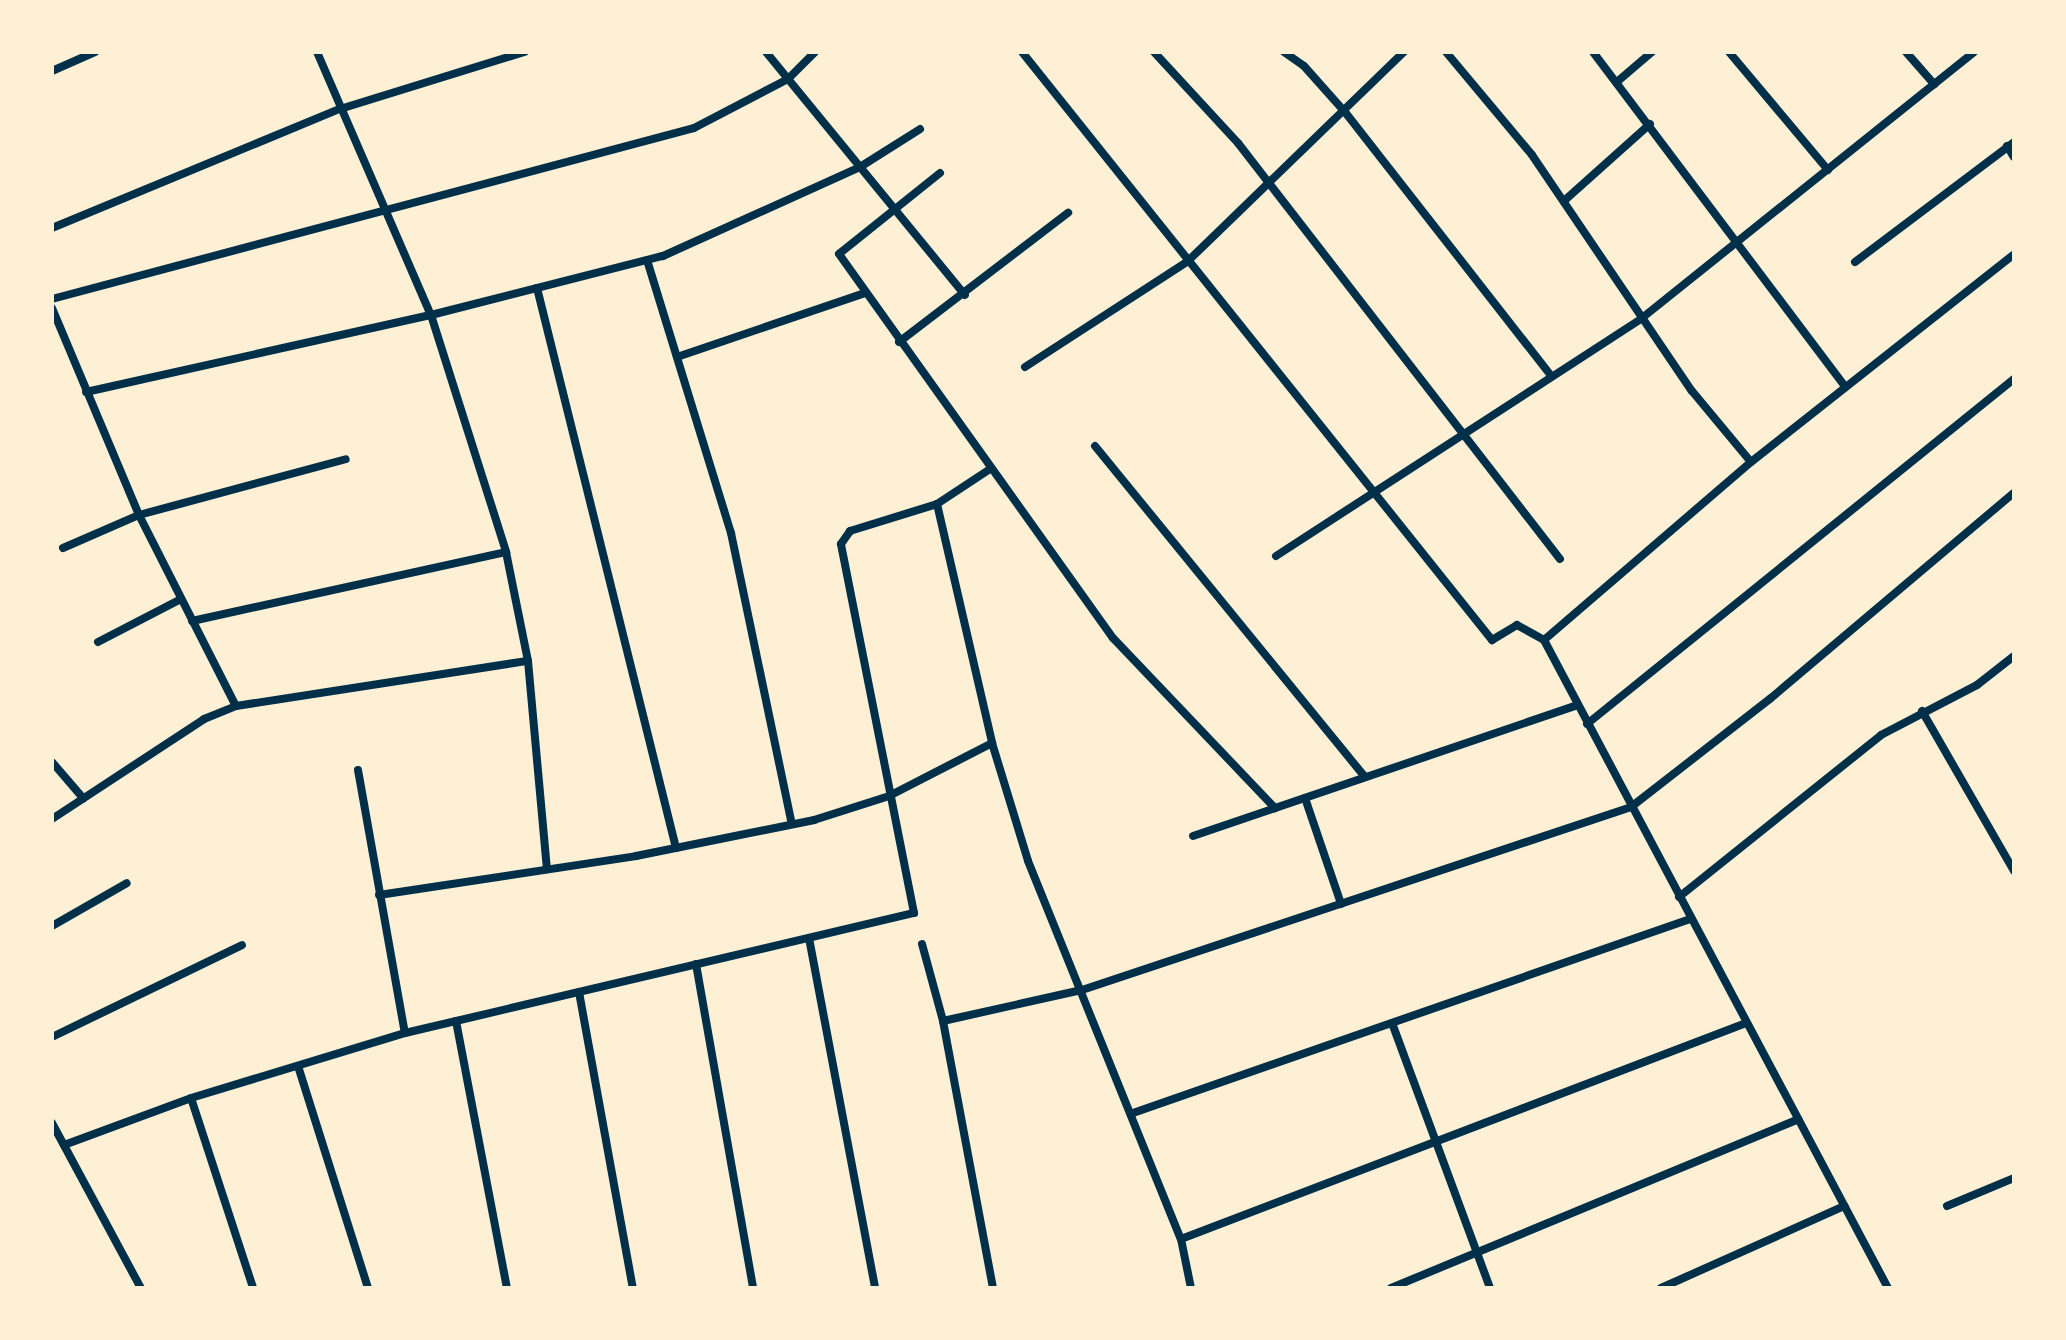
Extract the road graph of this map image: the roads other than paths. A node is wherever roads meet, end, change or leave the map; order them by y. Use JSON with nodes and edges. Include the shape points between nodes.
{"nodes":[{"id":1,"x":95,"y":52,"type":"edge"},
{"id":2,"x":317,"y":52,"type":"edge"},
{"id":3,"x":524,"y":52,"type":"edge"},
{"id":4,"x":766,"y":52,"type":"edge"},
{"id":5,"x":815,"y":52,"type":"edge"},
{"id":6,"x":1022,"y":52,"type":"edge"},
{"id":7,"x":1154,"y":52,"type":"edge"},
{"id":8,"x":1284,"y":52,"type":"edge"},
{"id":9,"x":1404,"y":52,"type":"edge"},
{"id":10,"x":1446,"y":52,"type":"edge"},
{"id":11,"x":1593,"y":52,"type":"edge"},
{"id":12,"x":1652,"y":52,"type":"edge"},
{"id":13,"x":1729,"y":52,"type":"edge"},
{"id":14,"x":1906,"y":52,"type":"edge"},
{"id":15,"x":1974,"y":52,"type":"edge"},
{"id":16,"x":52,"y":71,"type":"edge"},
{"id":17,"x":788,"y":79,"type":"junction"},
{"id":18,"x":1618,"y":81,"type":"junction"},
{"id":19,"x":1934,"y":84,"type":"junction"},
{"id":20,"x":340,"y":109,"type":"junction"},
{"id":21,"x":1345,"y":112,"type":"junction"},
{"id":22,"x":1650,"y":124,"type":"junction"},
{"id":23,"x":920,"y":129,"type":"dead end"},
{"id":24,"x":2010,"y":144,"type":"edge"},
{"id":25,"x":2014,"y":157,"type":"edge"},
{"id":26,"x":860,"y":167,"type":"junction"},
{"id":27,"x":1828,"y":170,"type":"junction"},
{"id":28,"x":940,"y":173,"type":"dead end"},
{"id":29,"x":1270,"y":184,"type":"junction"},
{"id":30,"x":1565,"y":200,"type":"junction"},
{"id":31,"x":895,"y":210,"type":"junction"},
{"id":32,"x":383,"y":211,"type":"junction"},
{"id":33,"x":1068,"y":213,"type":"dead end"},
{"id":34,"x":52,"y":228,"type":"edge"},
{"id":35,"x":1739,"y":245,"type":"junction"},
{"id":36,"x":2014,"y":254,"type":"edge"},
{"id":37,"x":647,"y":260,"type":"junction"},
{"id":38,"x":1188,"y":261,"type":"junction"},
{"id":39,"x":1855,"y":262,"type":"dead end"},
{"id":40,"x":537,"y":288,"type":"junction"},
{"id":41,"x":865,"y":293,"type":"junction"},
{"id":42,"x":965,"y":295,"type":"junction"},
{"id":43,"x":52,"y":299,"type":"edge"},
{"id":44,"x":52,"y":308,"type":"edge"},
{"id":45,"x":431,"y":315,"type":"junction"},
{"id":46,"x":1642,"y":318,"type":"junction"},
{"id":47,"x":899,"y":342,"type":"junction"},
{"id":48,"x":677,"y":357,"type":"junction"},
{"id":49,"x":1025,"y":367,"type":"dead end"},
{"id":50,"x":1550,"y":374,"type":"junction"},
{"id":51,"x":2014,"y":379,"type":"edge"},
{"id":52,"x":1845,"y":387,"type":"junction"},
{"id":53,"x":86,"y":392,"type":"junction"},
{"id":54,"x":1462,"y":433,"type":"junction"},
{"id":55,"x":1095,"y":446,"type":"dead end"},
{"id":56,"x":346,"y":459,"type":"dead end"},
{"id":57,"x":1751,"y":462,"type":"junction"},
{"id":58,"x":990,"y":469,"type":"junction"},
{"id":59,"x":2014,"y":493,"type":"edge"},
{"id":60,"x":1373,"y":494,"type":"junction"},
{"id":61,"x":937,"y":504,"type":"junction"},
{"id":62,"x":139,"y":515,"type":"junction"},
{"id":63,"x":63,"y":548,"type":"dead end"},
{"id":64,"x":506,"y":552,"type":"junction"},
{"id":65,"x":1276,"y":556,"type":"dead end"},
{"id":66,"x":1560,"y":559,"type":"dead end"},
{"id":67,"x":181,"y":599,"type":"junction"},
{"id":68,"x":192,"y":621,"type":"junction"},
{"id":69,"x":1544,"y":640,"type":"junction"},
{"id":70,"x":98,"y":642,"type":"dead end"},
{"id":71,"x":2014,"y":656,"type":"edge"},
{"id":72,"x":528,"y":661,"type":"junction"},
{"id":73,"x":1577,"y":705,"type":"junction"},
{"id":74,"x":236,"y":706,"type":"junction"},
{"id":75,"x":1922,"y":711,"type":"junction"},
{"id":76,"x":1587,"y":724,"type":"junction"},
{"id":77,"x":992,"y":743,"type":"junction"},
{"id":78,"x":52,"y":762,"type":"edge"},
{"id":79,"x":358,"y":770,"type":"dead end"},
{"id":80,"x":1365,"y":777,"type":"junction"},
{"id":81,"x":889,"y":796,"type":"junction"},
{"id":82,"x":83,"y":798,"type":"junction"},
{"id":83,"x":1305,"y":798,"type":"junction"},
{"id":84,"x":1631,"y":807,"type":"junction"},
{"id":85,"x":1275,"y":808,"type":"junction"},
{"id":86,"x":52,"y":819,"type":"edge"},
{"id":87,"x":792,"y":824,"type":"junction"},
{"id":88,"x":1193,"y":836,"type":"dead end"},
{"id":89,"x":676,"y":848,"type":"junction"},
{"id":90,"x":547,"y":869,"type":"junction"},
{"id":91,"x":2014,"y":871,"type":"edge"},
{"id":92,"x":127,"y":883,"type":"dead end"},
{"id":93,"x":379,"y":895,"type":"junction"},
{"id":94,"x":1679,"y":897,"type":"junction"},
{"id":95,"x":1341,"y":904,"type":"junction"},
{"id":96,"x":1690,"y":919,"type":"junction"},
{"id":97,"x":52,"y":926,"type":"edge"},
{"id":98,"x":809,"y":938,"type":"junction"},
{"id":99,"x":922,"y":944,"type":"dead end"},
{"id":100,"x":242,"y":945,"type":"dead end"},
{"id":101,"x":696,"y":964,"type":"junction"},
{"id":102,"x":1082,"y":990,"type":"junction"},
{"id":103,"x":579,"y":992,"type":"junction"},
{"id":104,"x":456,"y":1021,"type":"junction"},
{"id":105,"x":943,"y":1021,"type":"junction"},
{"id":106,"x":1392,"y":1023,"type":"junction"},
{"id":107,"x":1746,"y":1023,"type":"junction"},
{"id":108,"x":405,"y":1033,"type":"junction"},
{"id":109,"x":52,"y":1037,"type":"edge"},
{"id":110,"x":298,"y":1066,"type":"junction"},
{"id":111,"x":191,"y":1098,"type":"junction"},
{"id":112,"x":1133,"y":1113,"type":"junction"},
{"id":113,"x":1798,"y":1119,"type":"junction"},
{"id":114,"x":52,"y":1123,"type":"edge"},
{"id":115,"x":1436,"y":1141,"type":"junction"},
{"id":116,"x":64,"y":1145,"type":"junction"},
{"id":117,"x":2014,"y":1178,"type":"edge"},
{"id":118,"x":1844,"y":1206,"type":"junction"},
{"id":119,"x":1947,"y":1206,"type":"dead end"},
{"id":120,"x":1181,"y":1239,"type":"junction"},
{"id":121,"x":1477,"y":1256,"type":"junction"},
{"id":122,"x":141,"y":1288,"type":"edge"},
{"id":123,"x":253,"y":1288,"type":"edge"},
{"id":124,"x":368,"y":1288,"type":"edge"},
{"id":125,"x":507,"y":1288,"type":"edge"},
{"id":126,"x":633,"y":1288,"type":"edge"},
{"id":127,"x":753,"y":1288,"type":"edge"},
{"id":128,"x":875,"y":1288,"type":"edge"},
{"id":129,"x":993,"y":1288,"type":"edge"},
{"id":130,"x":1191,"y":1288,"type":"edge"},
{"id":131,"x":1391,"y":1288,"type":"edge"},
{"id":132,"x":1490,"y":1288,"type":"edge"},
{"id":133,"x":1661,"y":1288,"type":"edge"},
{"id":134,"x":1888,"y":1288,"type":"edge"}],
"edges":[{"from":1,"to":16,"type":"street"},
{"from":2,"to":20,"type":"street"},
{"from":3,"to":20,"type":"street"},
{"from":4,"to":17,"type":"street"},
{"from":5,"to":17,"type":"street"},
{"from":6,"to":38,"type":"street"},
{"from":7,"to":29,"type":"street"},
{"from":8,"to":21,"type":"street","via":[[1304,66]]},
{"from":9,"to":21,"type":"street"},
{"from":10,"to":30,"type":"street"},
{"from":11,"to":18,"type":"street"},
{"from":12,"to":18,"type":"street"},
{"from":13,"to":27,"type":"street"},
{"from":14,"to":19,"type":"street"},
{"from":15,"to":19,"type":"street"},
{"from":17,"to":26,"type":"street"},
{"from":17,"to":32,"type":"street","via":[[694,128]]},
{"from":18,"to":22,"type":"street"},
{"from":19,"to":27,"type":"street"},
{"from":20,"to":32,"type":"street"},
{"from":20,"to":34,"type":"street"},
{"from":21,"to":29,"type":"street"},
{"from":21,"to":50,"type":"street"},
{"from":22,"to":30,"type":"street"},
{"from":22,"to":35,"type":"street"},
{"from":23,"to":26,"type":"street"},
{"from":24,"to":25,"type":"street"},
{"from":24,"to":39,"type":"street"},
{"from":26,"to":31,"type":"street"},
{"from":26,"to":37,"type":"street"},
{"from":27,"to":35,"type":"street"},
{"from":28,"to":31,"type":"street"},
{"from":29,"to":38,"type":"street"},
{"from":29,"to":54,"type":"street"},
{"from":30,"to":46,"type":"street"},
{"from":31,"to":41,"type":"street","via":[[839,254]]},
{"from":31,"to":42,"type":"street"},
{"from":32,"to":43,"type":"street"},
{"from":32,"to":45,"type":"street"},
{"from":33,"to":42,"type":"street"},
{"from":35,"to":46,"type":"street"},
{"from":35,"to":52,"type":"street"},
{"from":36,"to":52,"type":"street"},
{"from":37,"to":40,"type":"street"},
{"from":37,"to":48,"type":"street"},
{"from":38,"to":49,"type":"street"},
{"from":38,"to":60,"type":"street"},
{"from":40,"to":45,"type":"street"},
{"from":40,"to":89,"type":"street"},
{"from":41,"to":47,"type":"street"},
{"from":41,"to":48,"type":"street"},
{"from":42,"to":47,"type":"street"},
{"from":44,"to":53,"type":"street"},
{"from":45,"to":53,"type":"street"},
{"from":45,"to":64,"type":"street"},
{"from":46,"to":50,"type":"street"},
{"from":46,"to":57,"type":"street"},
{"from":47,"to":58,"type":"street"},
{"from":48,"to":87,"type":"street","via":[[731,533]]},
{"from":50,"to":54,"type":"street"},
{"from":51,"to":76,"type":"street"},
{"from":52,"to":57,"type":"street"},
{"from":53,"to":62,"type":"street"},
{"from":54,"to":60,"type":"street"},
{"from":54,"to":66,"type":"street"},
{"from":55,"to":80,"type":"street"},
{"from":56,"to":62,"type":"street"},
{"from":57,"to":69,"type":"street"},
{"from":58,"to":61,"type":"street"},
{"from":58,"to":85,"type":"street","via":[[1113,638]]},
{"from":59,"to":84,"type":"street","via":[[1771,698]]},
{"from":60,"to":65,"type":"street"},
{"from":60,"to":69,"type":"street","via":[[1492,640],[1517,625]]},
{"from":61,"to":77,"type":"street"},
{"from":61,"to":81,"type":"street","via":[[850,531],[841,544]]},
{"from":62,"to":63,"type":"street"},
{"from":62,"to":67,"type":"street"},
{"from":64,"to":68,"type":"street"},
{"from":64,"to":72,"type":"street"},
{"from":67,"to":68,"type":"street"},
{"from":67,"to":70,"type":"street"},
{"from":68,"to":74,"type":"street"},
{"from":69,"to":73,"type":"street"},
{"from":71,"to":75,"type":"street","via":[[1977,685]]},
{"from":72,"to":74,"type":"street"},
{"from":72,"to":90,"type":"street"},
{"from":73,"to":76,"type":"street"},
{"from":73,"to":80,"type":"street"},
{"from":74,"to":82,"type":"street","via":[[204,719]]},
{"from":75,"to":91,"type":"street"},
{"from":75,"to":94,"type":"street","via":[[1881,735]]},
{"from":76,"to":84,"type":"street"},
{"from":77,"to":81,"type":"street"},
{"from":77,"to":102,"type":"street","via":[[1028,861]]},
{"from":78,"to":82,"type":"street"},
{"from":79,"to":93,"type":"street"},
{"from":80,"to":83,"type":"street"},
{"from":81,"to":87,"type":"street"},
{"from":81,"to":98,"type":"street","via":[[914,913]]},
{"from":82,"to":86,"type":"street"},
{"from":83,"to":85,"type":"street"},
{"from":83,"to":95,"type":"street"},
{"from":84,"to":94,"type":"street"},
{"from":84,"to":95,"type":"street"},
{"from":85,"to":88,"type":"street"},
{"from":87,"to":89,"type":"street"},
{"from":89,"to":90,"type":"street"},
{"from":90,"to":93,"type":"street"},
{"from":92,"to":97,"type":"street"},
{"from":93,"to":108,"type":"street"},
{"from":94,"to":96,"type":"street"},
{"from":95,"to":102,"type":"street"},
{"from":96,"to":106,"type":"street"},
{"from":96,"to":107,"type":"street"},
{"from":98,"to":101,"type":"street"},
{"from":98,"to":128,"type":"street"},
{"from":99,"to":105,"type":"street"},
{"from":100,"to":109,"type":"street"},
{"from":101,"to":103,"type":"street"},
{"from":101,"to":127,"type":"street"},
{"from":102,"to":105,"type":"street"},
{"from":102,"to":112,"type":"street"},
{"from":103,"to":104,"type":"street"},
{"from":103,"to":126,"type":"street"},
{"from":104,"to":108,"type":"street"},
{"from":104,"to":125,"type":"street"},
{"from":105,"to":129,"type":"street"},
{"from":106,"to":112,"type":"street"},
{"from":106,"to":115,"type":"street"},
{"from":107,"to":113,"type":"street"},
{"from":107,"to":115,"type":"street"},
{"from":108,"to":110,"type":"street"},
{"from":110,"to":111,"type":"street"},
{"from":110,"to":124,"type":"street"},
{"from":111,"to":116,"type":"street"},
{"from":111,"to":123,"type":"street"},
{"from":112,"to":120,"type":"street"},
{"from":113,"to":118,"type":"street"},
{"from":113,"to":121,"type":"street"},
{"from":114,"to":116,"type":"street"},
{"from":115,"to":120,"type":"street"},
{"from":115,"to":121,"type":"street"},
{"from":116,"to":122,"type":"street"},
{"from":117,"to":119,"type":"street"},
{"from":118,"to":133,"type":"street"},
{"from":118,"to":134,"type":"street"},
{"from":120,"to":130,"type":"street"},
{"from":121,"to":131,"type":"street"},
{"from":121,"to":132,"type":"street"}]}
